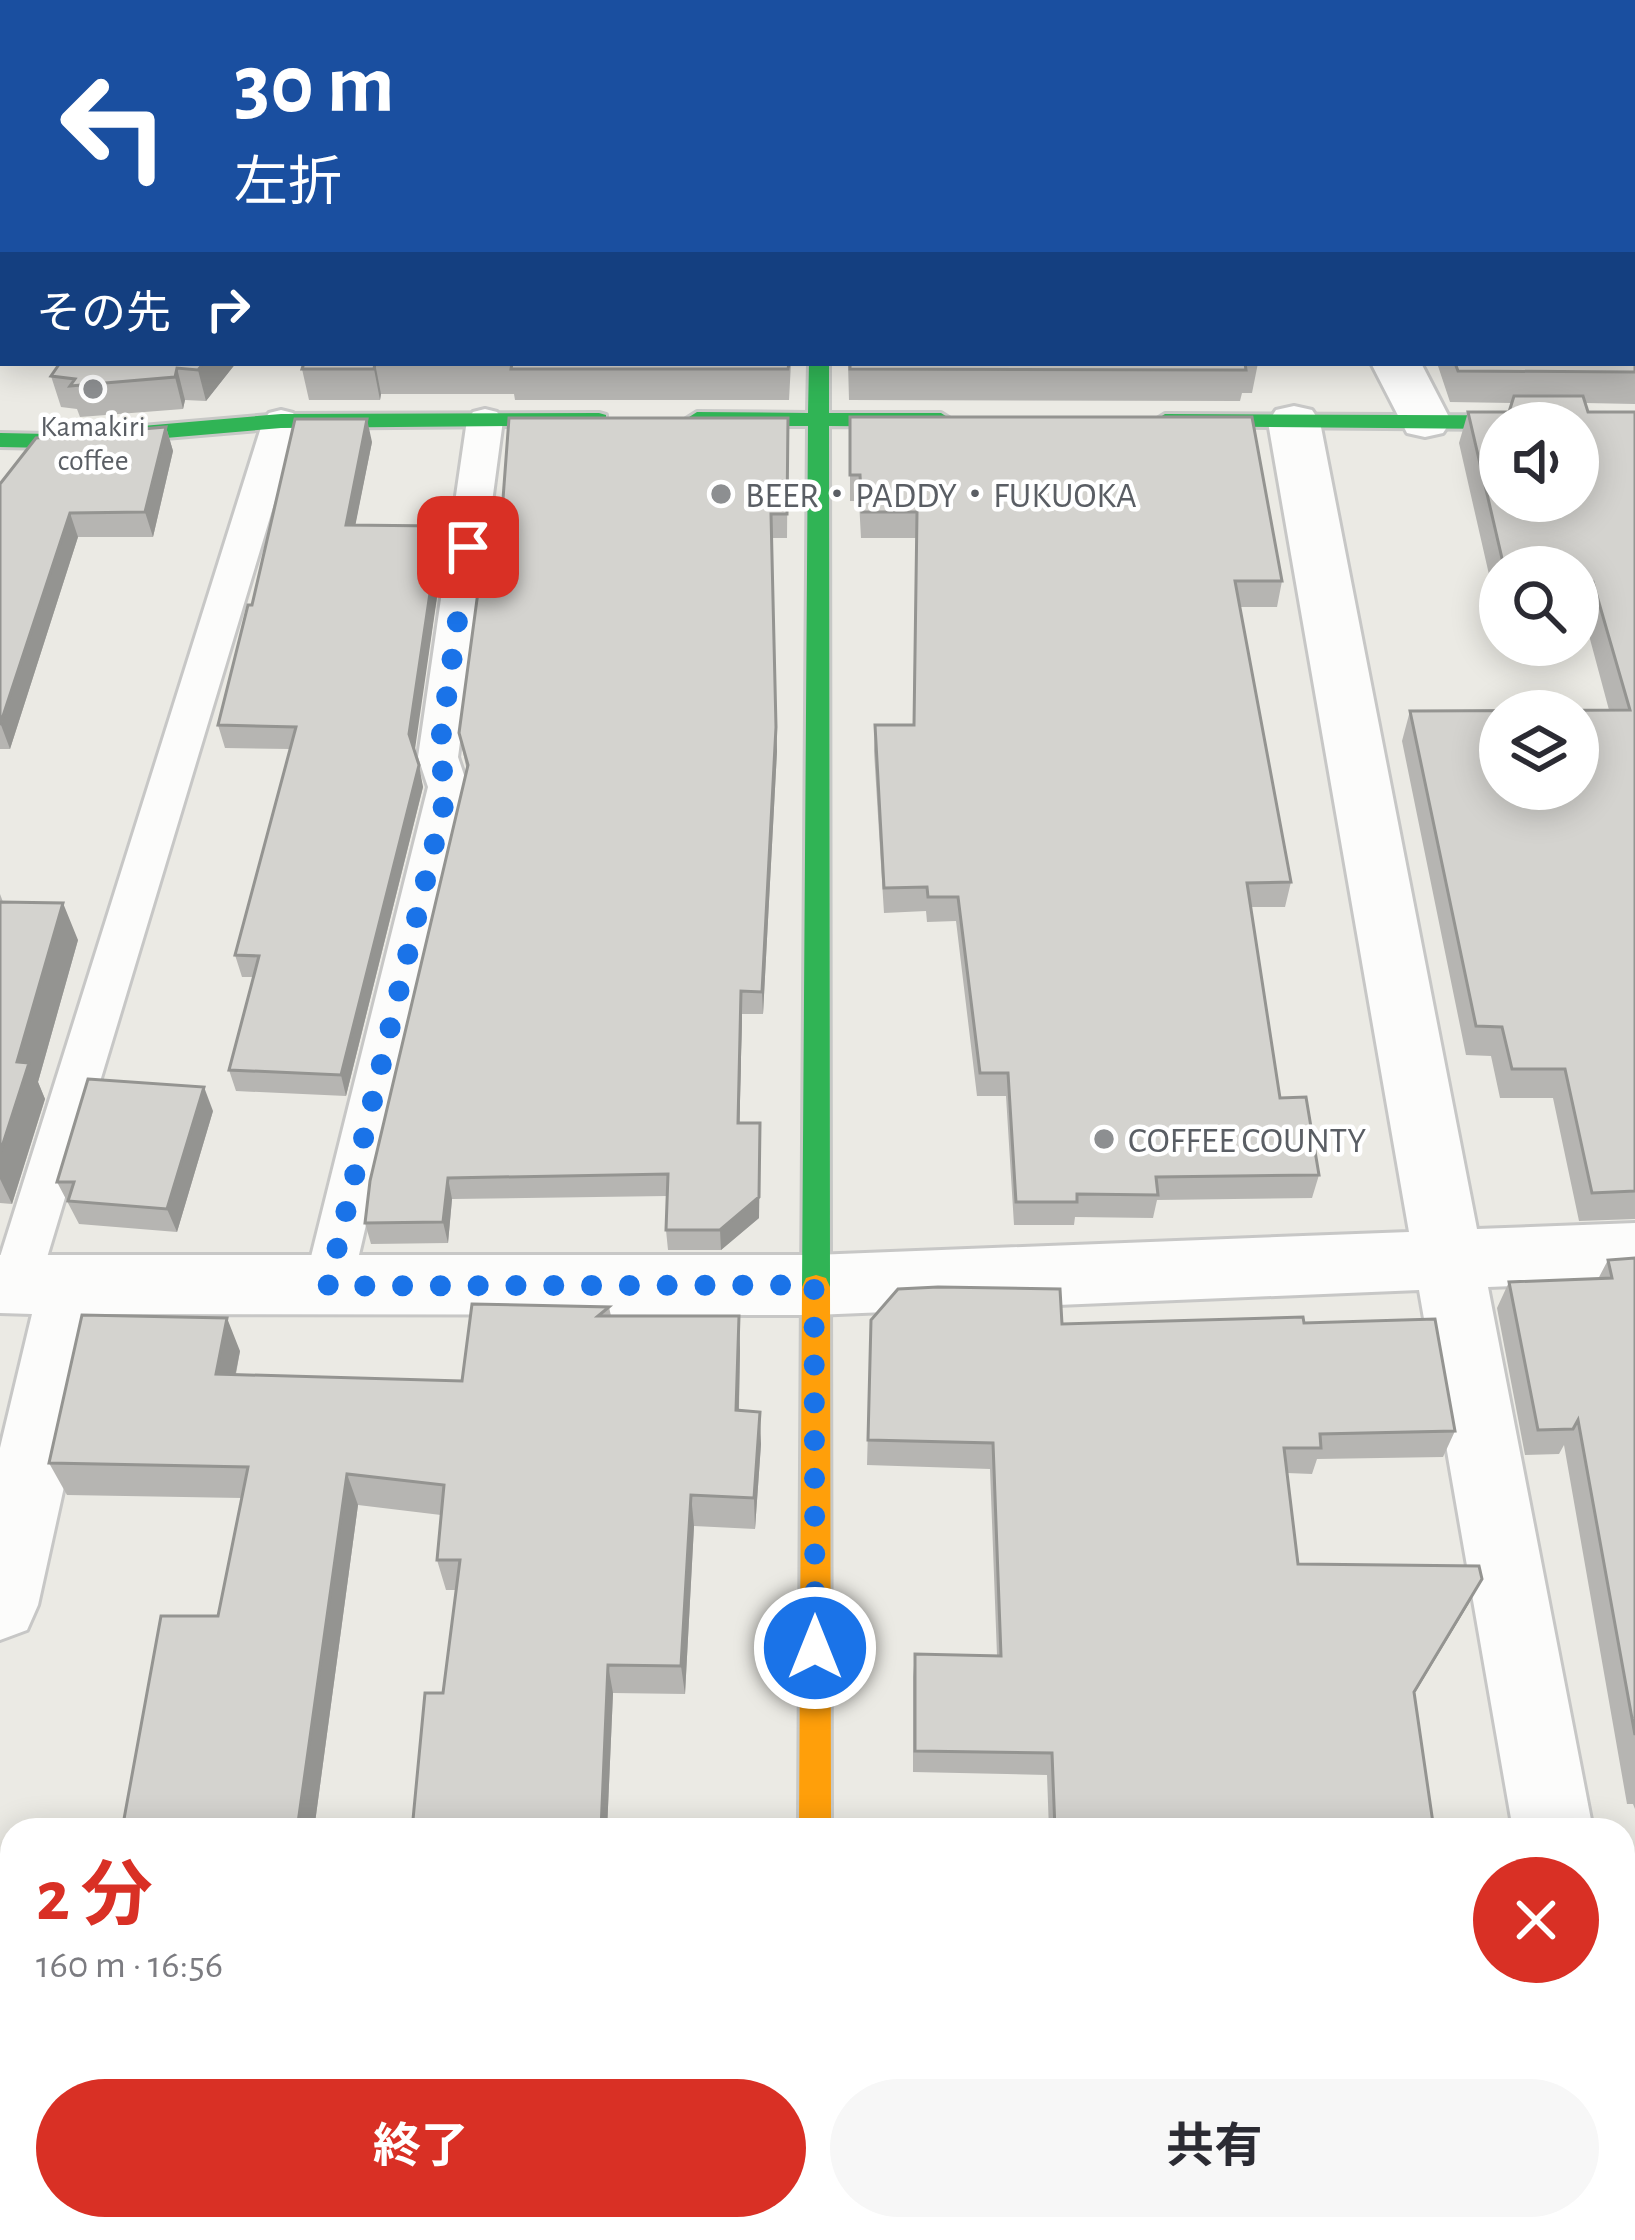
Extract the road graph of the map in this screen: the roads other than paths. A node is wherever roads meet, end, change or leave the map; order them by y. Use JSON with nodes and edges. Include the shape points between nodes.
{"nodes":[{"id":1,"x":819,"y":366,"type":"edge"},
{"id":2,"x":1397,"y":366,"type":"edge"},
{"id":3,"x":675,"y":419,"type":"edge"},
{"id":4,"x":818,"y":419,"type":"junction"},
{"id":5,"x":485,"y":420,"type":"junction"},
{"id":6,"x":628,"y":420,"type":"edge"},
{"id":7,"x":961,"y":420,"type":"edge"},
{"id":8,"x":281,"y":421,"type":"junction"},
{"id":9,"x":1127,"y":421,"type":"edge"},
{"id":10,"x":1294,"y":422,"type":"junction"},
{"id":11,"x":1425,"y":422,"type":"junction"},
{"id":12,"x":1635,"y":423,"type":"edge"},
{"id":13,"x":0,"y":440,"type":"edge"},
{"id":14,"x":1635,"y":1252,"type":"edge"},
{"id":15,"x":1448,"y":1259,"type":"junction"},
{"id":16,"x":30,"y":1284,"type":"edge"},
{"id":17,"x":814,"y":1285,"type":"junction"},
{"id":18,"x":328,"y":1286,"type":"junction"},
{"id":19,"x":0,"y":1605,"type":"edge"},
{"id":20,"x":815,"y":1818,"type":"edge"},
{"id":21,"x":1550,"y":1818,"type":"edge"}],
"edges":[{"from":1,"to":4,"type":"street"},
{"from":2,"to":11,"type":"street"},
{"from":3,"to":4,"type":"street"},
{"from":4,"to":7,"type":"street"},
{"from":4,"to":17,"type":"street"},
{"from":5,"to":6,"type":"street"},
{"from":5,"to":8,"type":"street"},
{"from":5,"to":18,"type":"lane","via":[[438,758],[448,787]]},
{"from":8,"to":13,"type":"street"},
{"from":8,"to":16,"type":"lane"},
{"from":9,"to":10,"type":"street"},
{"from":10,"to":11,"type":"street"},
{"from":10,"to":15,"type":"street"},
{"from":11,"to":12,"type":"street"},
{"from":14,"to":15,"type":"street"},
{"from":15,"to":17,"type":"street"},
{"from":15,"to":21,"type":"street"},
{"from":16,"to":18,"type":"street"},
{"from":16,"to":19,"type":"street"},
{"from":17,"to":18,"type":"street"},
{"from":17,"to":20,"type":"street"}]}
